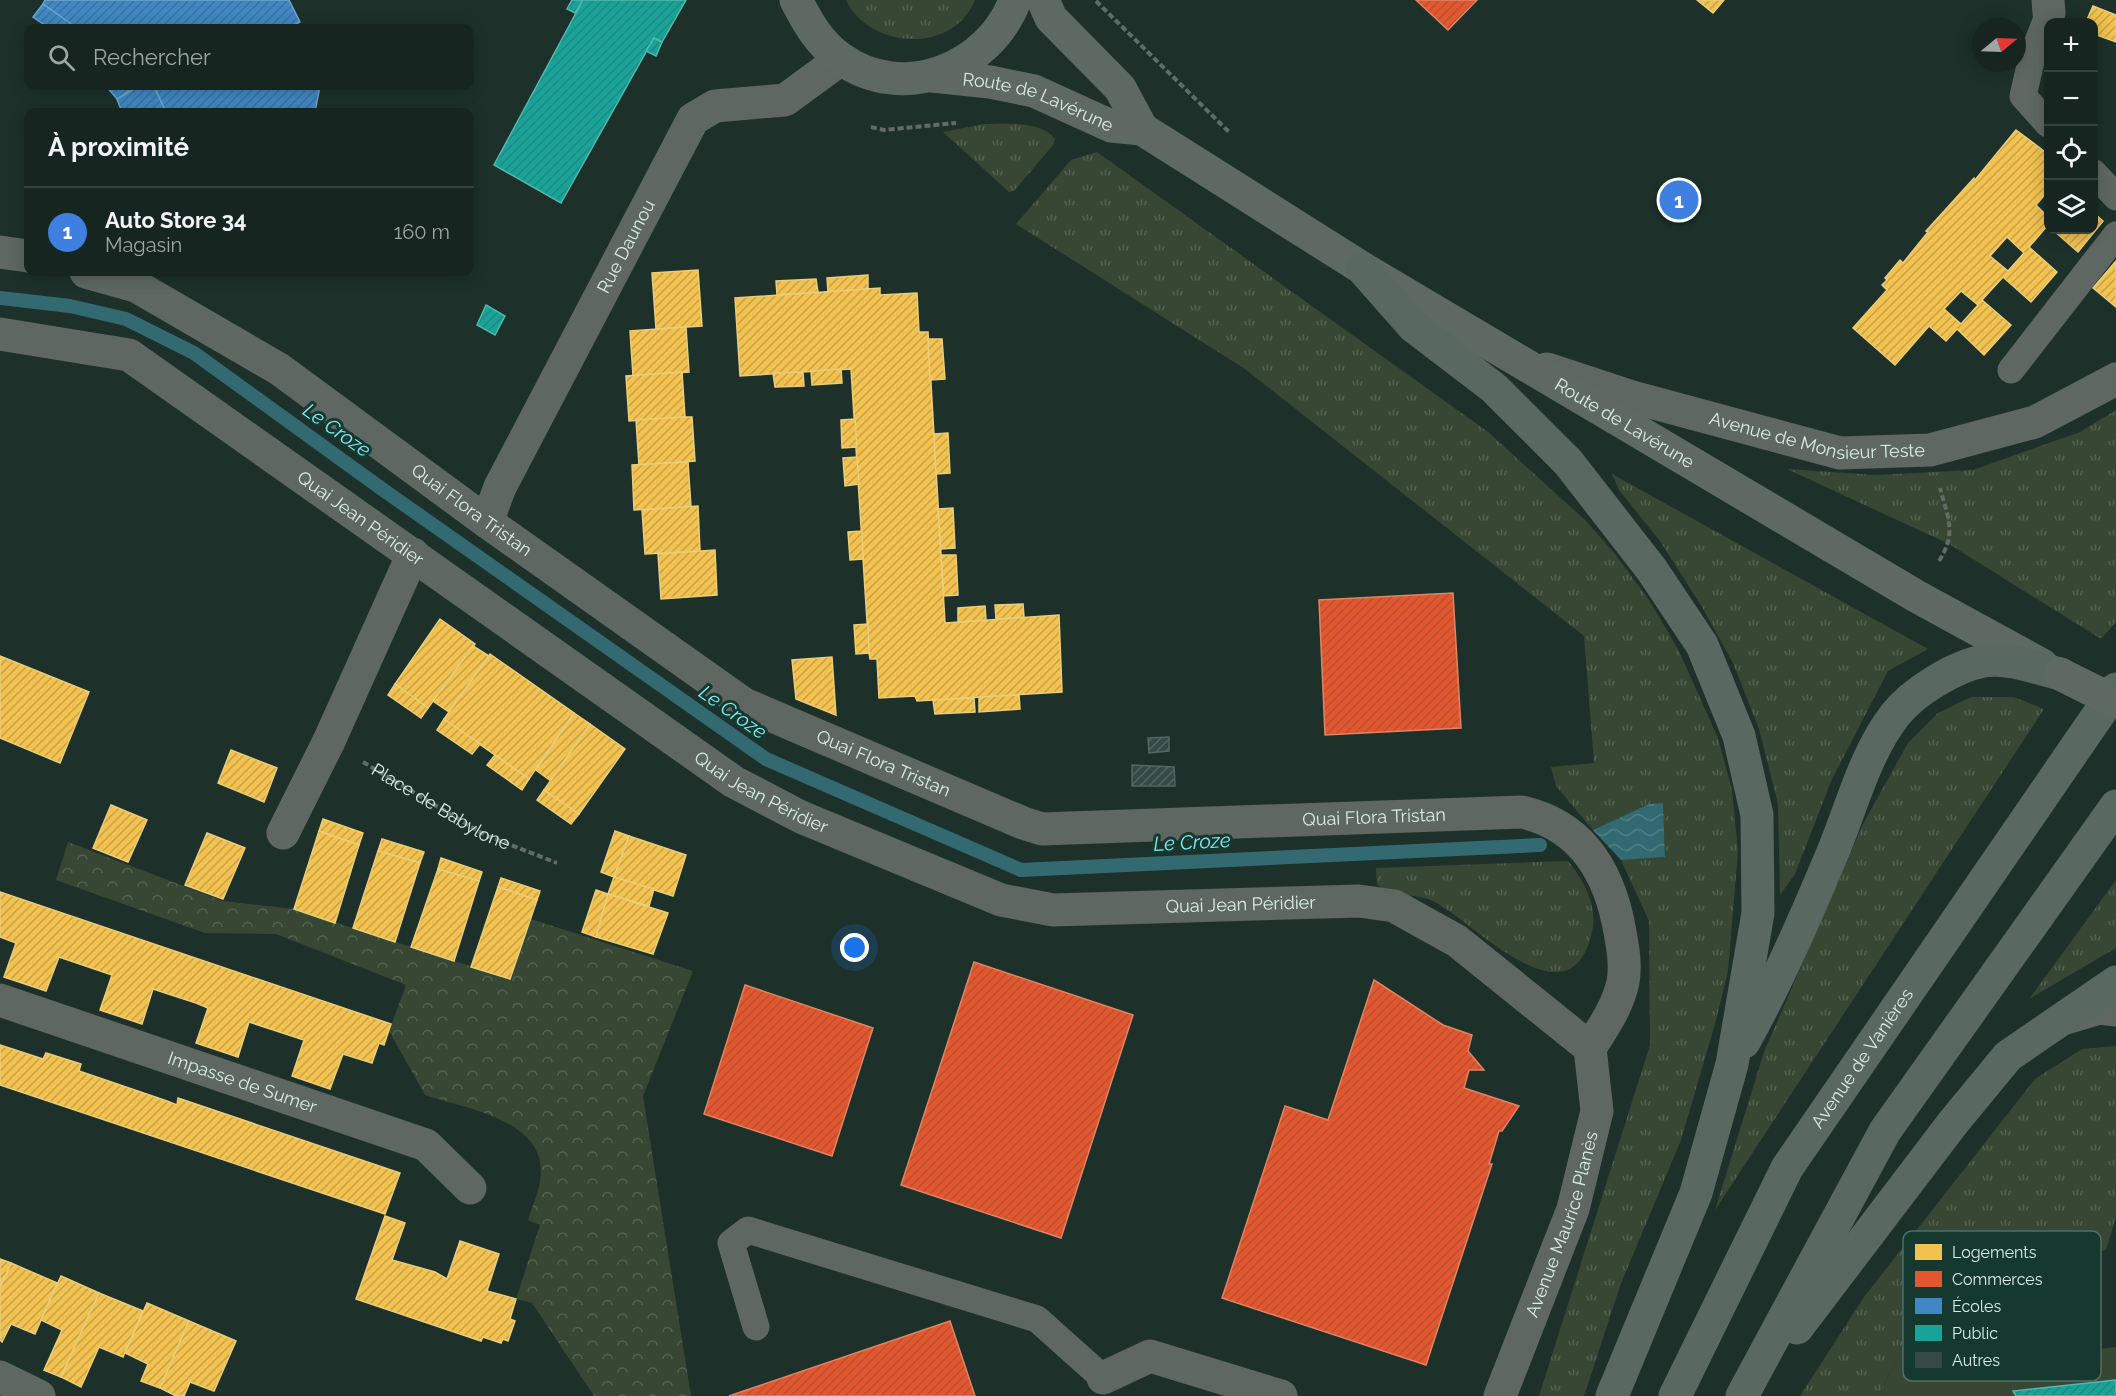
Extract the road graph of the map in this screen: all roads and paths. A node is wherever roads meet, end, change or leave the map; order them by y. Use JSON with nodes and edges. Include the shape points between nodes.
{"nodes":[{"id":1,"x":796,"y":0,"type":"edge"},
{"id":2,"x":1015,"y":0,"type":"edge"},
{"id":3,"x":1043,"y":0,"type":"edge"},
{"id":4,"x":1095,"y":0,"type":"edge"},
{"id":5,"x":2048,"y":7,"type":"edge"},
{"id":6,"x":841,"y":59,"type":"junction"},
{"id":7,"x":932,"y":76,"type":"junction"},
{"id":8,"x":2044,"y":119,"type":"edge"},
{"id":9,"x":961,"y":122,"type":"dead end"},
{"id":10,"x":871,"y":127,"type":"dead end"},
{"id":11,"x":1142,"y":129,"type":"junction"},
{"id":12,"x":1236,"y":139,"type":"dead end"},
{"id":13,"x":2098,"y":177,"type":"edge"},
{"id":14,"x":2116,"y":197,"type":"edge"},
{"id":15,"x":2116,"y":235,"type":"edge"},
{"id":16,"x":0,"y":252,"type":"edge"},
{"id":17,"x":24,"y":255,"type":"edge"},
{"id":18,"x":1362,"y":268,"type":"junction"},
{"id":19,"x":100,"y":276,"type":"edge"},
{"id":20,"x":0,"y":334,"type":"edge"},
{"id":21,"x":1514,"y":358,"type":"junction"},
{"id":22,"x":2011,"y":370,"type":"dead end"},
{"id":23,"x":2116,"y":379,"type":"edge"},
{"id":24,"x":1930,"y":450,"type":"junction"},
{"id":25,"x":487,"y":522,"type":"junction"},
{"id":26,"x":413,"y":554,"type":"junction"},
{"id":27,"x":1916,"y":596,"type":"junction"},
{"id":28,"x":2060,"y":674,"type":"junction"},
{"id":29,"x":2116,"y":689,"type":"edge"},
{"id":30,"x":2116,"y":702,"type":"edge"},
{"id":31,"x":329,"y":741,"type":"junction"},
{"id":32,"x":2116,"y":806,"type":"edge"},
{"id":33,"x":283,"y":833,"type":"dead end"},
{"id":34,"x":557,"y":863,"type":"dead end"},
{"id":35,"x":2116,"y":982,"type":"edge"},
{"id":36,"x":0,"y":1000,"type":"edge"},
{"id":37,"x":2116,"y":1013,"type":"edge"},
{"id":38,"x":2051,"y":1025,"type":"junction"},
{"id":39,"x":1590,"y":1048,"type":"junction"},
{"id":40,"x":1732,"y":1064,"type":"junction"},
{"id":41,"x":470,"y":1188,"type":"dead end"},
{"id":42,"x":756,"y":1327,"type":"dead end"},
{"id":43,"x":0,"y":1377,"type":"edge"},
{"id":44,"x":1102,"y":1378,"type":"joint"},
{"id":45,"x":39,"y":1396,"type":"edge"},
{"id":46,"x":1281,"y":1396,"type":"edge"},
{"id":47,"x":1500,"y":1396,"type":"edge"},
{"id":48,"x":1612,"y":1396,"type":"edge"},
{"id":49,"x":1675,"y":1396,"type":"edge"},
{"id":50,"x":1743,"y":1396,"type":"edge"}],
"edges":[{"from":1,"to":6,"type":"main road","via":[[813,32]]},
{"from":2,"to":7,"type":"main road","via":[[1008,19],[988,45],[962,64]]},
{"from":3,"to":11,"type":"main road","name":"Route de Lavérune","via":[[1051,18],[1120,88]]},
{"from":4,"to":12,"type":"path"},
{"from":5,"to":8,"type":"lane","via":[[2023,96]]},
{"from":6,"to":7,"type":"main road","via":[[870,73],[900,79]]},
{"from":6,"to":25,"type":"street","name":"Rue Daunou","via":[[785,100],[715,106],[693,119],[500,487]]},
{"from":7,"to":11,"type":"main road","name":"Route de Lavérune","via":[[1034,91],[1111,126]]},
{"from":9,"to":10,"type":"path","via":[[884,130]]},
{"from":11,"to":18,"type":"main road","name":"Route de Lavérune"},
{"from":13,"to":14,"type":"lane"},
{"from":15,"to":22,"type":"lane"},
{"from":16,"to":17,"type":"street"},
{"from":18,"to":21,"type":"main road","name":"Route de Lavérune"},
{"from":18,"to":40,"type":"main road","via":[[1414,327],[1494,388],[1568,462],[1652,570],[1702,645],[1739,736],[1757,814],[1758,913]]},
{"from":19,"to":25,"type":"street","name":"Quai Flora Tristan","via":[[136,286],[279,369]]},
{"from":20,"to":26,"type":"street","name":"Quai Jean Péridier","via":[[129,355]]},
{"from":21,"to":24,"type":"street","name":"Avenue de Monsieur Teste","via":[[1632,397],[1840,453]]},
{"from":21,"to":27,"type":"main road","name":"Route de Lavérune"},
{"from":23,"to":24,"type":"street","name":"Avenue de Monsieur Teste","via":[[2035,422]]},
{"from":24,"to":27,"type":"path","via":[[1949,525],[1949,544]]},
{"from":25,"to":39,"type":"street","name":"Quai Flora Tristan","via":[[744,704],[1042,829],[1522,812],[1553,823],[1578,841],[1597,865],[1613,896],[1625,960],[1623,984],[1614,1007]]},
{"from":26,"to":31,"type":"street"},
{"from":26,"to":39,"type":"street","name":"Quai Jean Péridier","via":[[734,782],[801,817],[1001,900],[1053,910],[1359,901],[1394,906],[1457,941]]},
{"from":27,"to":28,"type":"main road","name":"Route de Lavérune"},
{"from":28,"to":30,"type":"main road","name":"Route de Lavérune","bridge":true},
{"from":28,"to":40,"type":"main road","via":[[2013,661],[1984,661],[1932,683],[1896,714],[1864,769],[1775,987]]},
{"from":29,"to":49,"type":"main road","name":"Avenue de Vanières","via":[[1787,1168]]},
{"from":31,"to":33,"type":"street"},
{"from":31,"to":34,"type":"path","name":"Place de Babylone","via":[[485,835]]},
{"from":32,"to":50,"type":"main road","via":[[1885,1131]]},
{"from":35,"to":38,"type":"main road"},
{"from":36,"to":41,"type":"street","name":"Impasse de Sumer","via":[[426,1145]]},
{"from":37,"to":38,"type":"lane","via":[[2100,1011]]},
{"from":38,"to":50,"type":"main road","via":[[2008,1056]]},
{"from":39,"to":47,"type":"street","name":"Avenue Maurice Planès","via":[[1597,1111],[1574,1209]]},
{"from":40,"to":48,"type":"main road","via":[[1696,1193]]},
{"from":42,"to":44,"type":"lane","via":[[731,1242],[748,1230],[1037,1319]]},
{"from":43,"to":45,"type":"street"},
{"from":44,"to":46,"type":"street","via":[[1150,1356]]}]}
